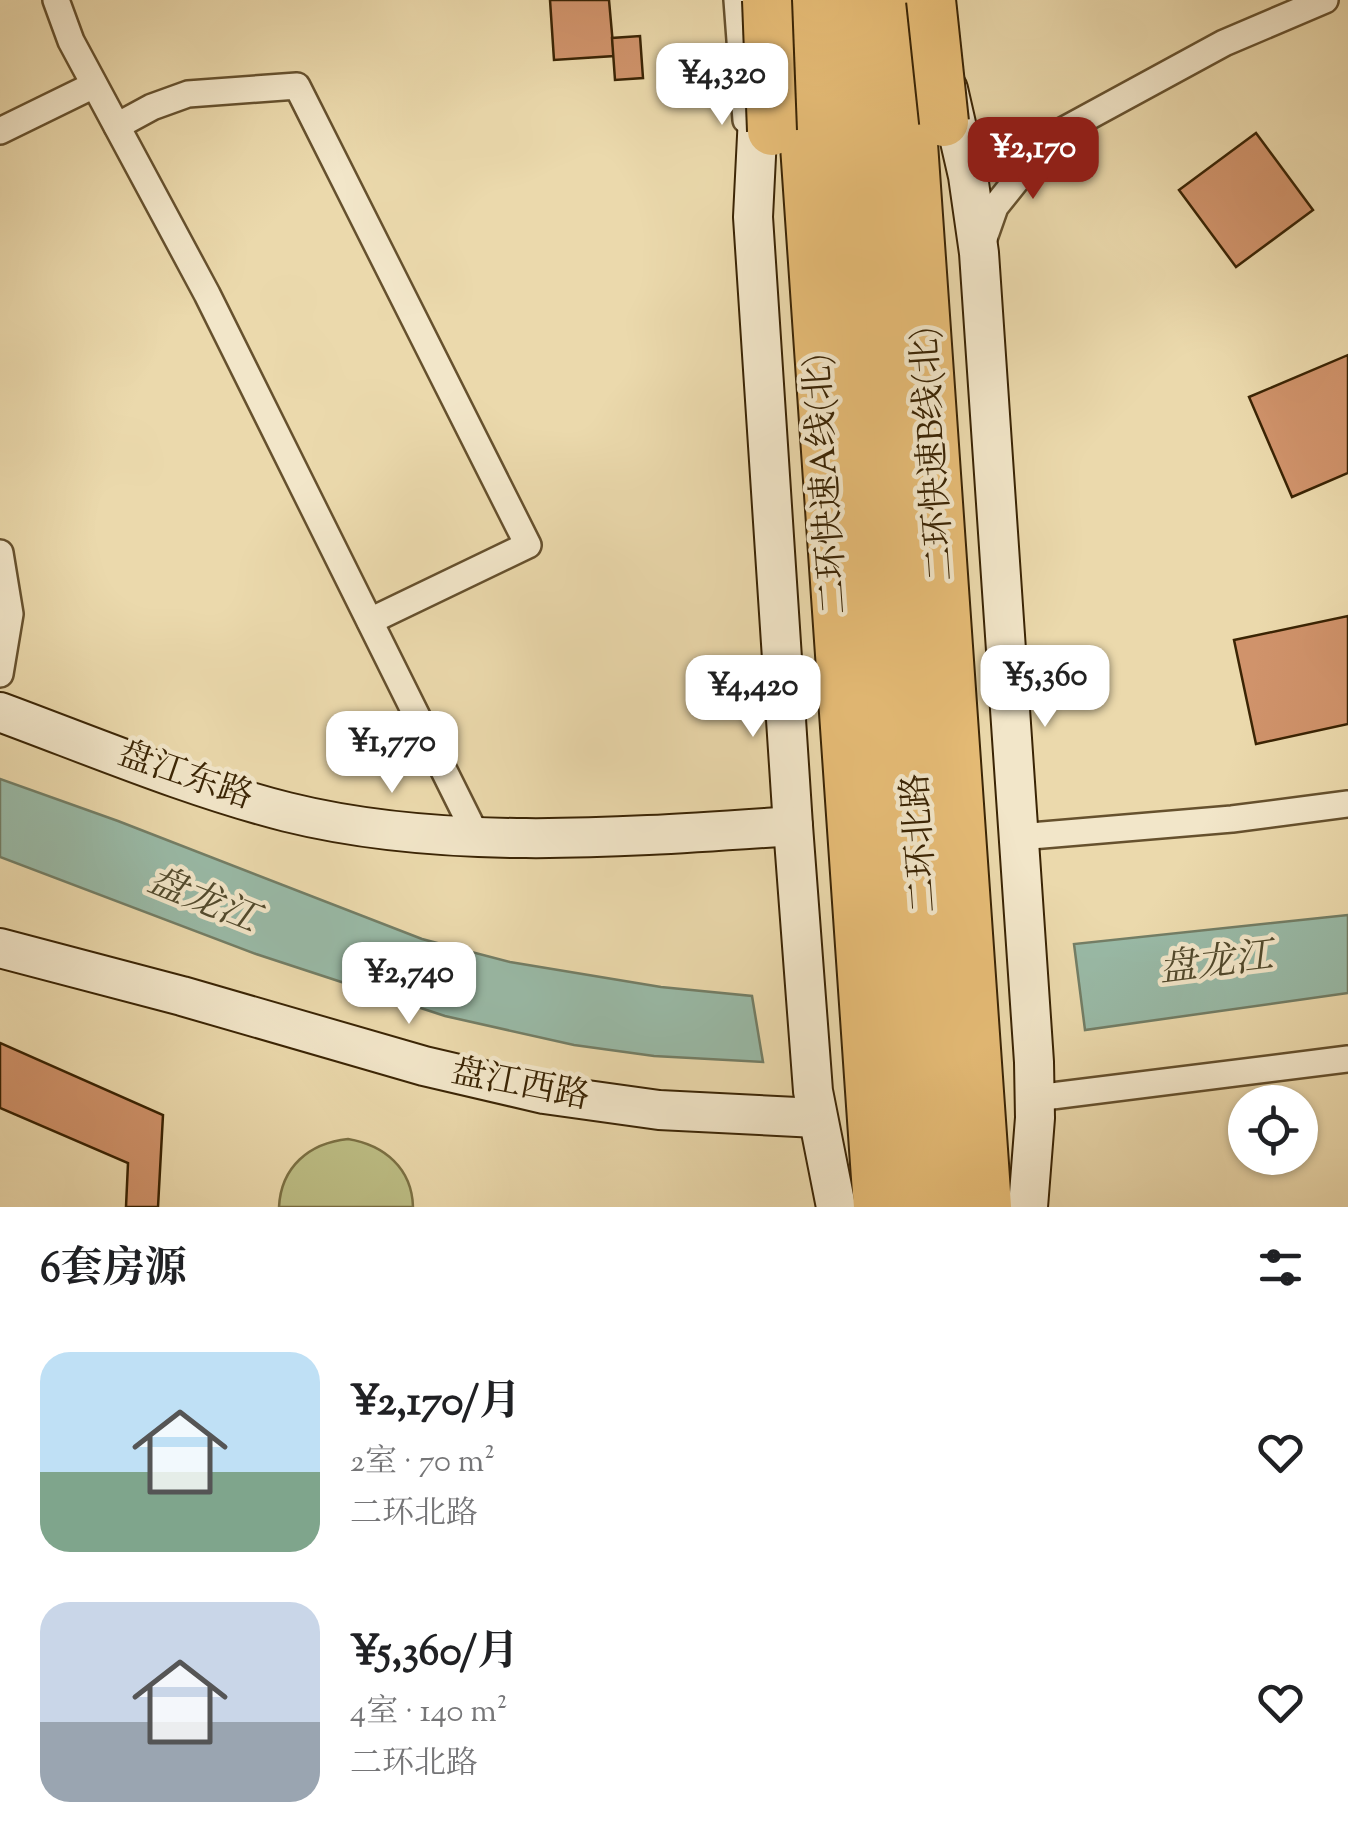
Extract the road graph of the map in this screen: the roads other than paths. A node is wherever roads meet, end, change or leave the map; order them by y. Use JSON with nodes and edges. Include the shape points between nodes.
{"nodes":[{"id":1,"x":56,"y":0,"type":"edge"},
{"id":2,"x":737,"y":0,"type":"edge"},
{"id":3,"x":770,"y":0,"type":"edge"},
{"id":4,"x":795,"y":0,"type":"edge"},
{"id":5,"x":834,"y":0,"type":"edge"},
{"id":6,"x":864,"y":0,"type":"edge"},
{"id":7,"x":903,"y":0,"type":"edge"},
{"id":8,"x":922,"y":0,"type":"edge"},
{"id":9,"x":931,"y":0,"type":"edge"},
{"id":10,"x":944,"y":0,"type":"edge"},
{"id":11,"x":1325,"y":0,"type":"edge"},
{"id":12,"x":94,"y":85,"type":"junction"},
{"id":13,"x":117,"y":126,"type":"junction"},
{"id":14,"x":0,"y":131,"type":"edge"},
{"id":15,"x":1063,"y":133,"type":"junction"},
{"id":16,"x":960,"y":138,"type":"junction"},
{"id":17,"x":979,"y":253,"type":"junction"},
{"id":18,"x":755,"y":262,"type":"junction"},
{"id":19,"x":0,"y":553,"type":"edge"},
{"id":20,"x":370,"y":621,"type":"junction"},
{"id":21,"x":0,"y":674,"type":"edge"},
{"id":22,"x":0,"y":712,"type":"edge"},
{"id":23,"x":1348,"y":804,"type":"edge"},
{"id":24,"x":1005,"y":819,"type":"junction"},
{"id":25,"x":806,"y":822,"type":"junction"},
{"id":26,"x":476,"y":836,"type":"junction"},
{"id":27,"x":0,"y":948,"type":"edge"},
{"id":28,"x":1348,"y":1059,"type":"edge"},
{"id":29,"x":1036,"y":1098,"type":"junction"},
{"id":30,"x":817,"y":1118,"type":"junction"},
{"id":31,"x":836,"y":1207,"type":"edge"},
{"id":32,"x":846,"y":1207,"type":"edge"},
{"id":33,"x":878,"y":1207,"type":"edge"},
{"id":34,"x":918,"y":1207,"type":"edge"},
{"id":35,"x":948,"y":1207,"type":"edge"},
{"id":36,"x":986,"y":1207,"type":"edge"},
{"id":37,"x":1018,"y":1207,"type":"edge"},
{"id":38,"x":1028,"y":1207,"type":"edge"}],
"edges":[{"from":1,"to":12,"type":"street"},
{"from":2,"to":18,"type":"street"},
{"from":3,"to":18,"type":"main road","via":[[755,132]]},
{"from":3,"to":25,"type":"highway","bridge":true},
{"from":4,"to":33,"type":"highway","name":"二环快速A线(北)"},
{"from":5,"to":34,"type":"main road","name":"二环北路"},
{"from":6,"to":35,"type":"main road","name":"二环北路"},
{"from":7,"to":36,"type":"highway","name":"二环快速B线(北)"},
{"from":8,"to":16,"type":"main road"},
{"from":9,"to":24,"type":"highway","bridge":true},
{"from":10,"to":16,"type":"street"},
{"from":11,"to":15,"type":"street","via":[[1224,43]]},
{"from":12,"to":13,"type":"street"},
{"from":12,"to":14,"type":"street"},
{"from":13,"to":20,"type":"street"},
{"from":13,"to":20,"type":"street","via":[[188,94],[297,86],[528,545]]},
{"from":15,"to":16,"type":"street","via":[[996,167],[973,160]]},
{"from":15,"to":17,"type":"street","via":[[1032,158],[995,207]]},
{"from":16,"to":17,"type":"main road"},
{"from":17,"to":24,"type":"main road"},
{"from":18,"to":25,"type":"main road"},
{"from":19,"to":21,"type":"street","via":[[10,614]]},
{"from":20,"to":26,"type":"street"},
{"from":22,"to":26,"type":"main road","name":"盘江东路","via":[[286,812],[418,834]]},
{"from":23,"to":24,"type":"street","via":[[1232,819]]},
{"from":24,"to":29,"type":"main road"},
{"from":24,"to":37,"type":"highway"},
{"from":25,"to":26,"type":"main road","name":"盘江东路","via":[[675,834]]},
{"from":25,"to":30,"type":"main road"},
{"from":25,"to":32,"type":"highway"},
{"from":27,"to":30,"type":"main road","name":"盘江西路","via":[[544,1094],[659,1110]]},
{"from":28,"to":29,"type":"street"},
{"from":29,"to":38,"type":"main road"},
{"from":30,"to":31,"type":"main road"}]}
